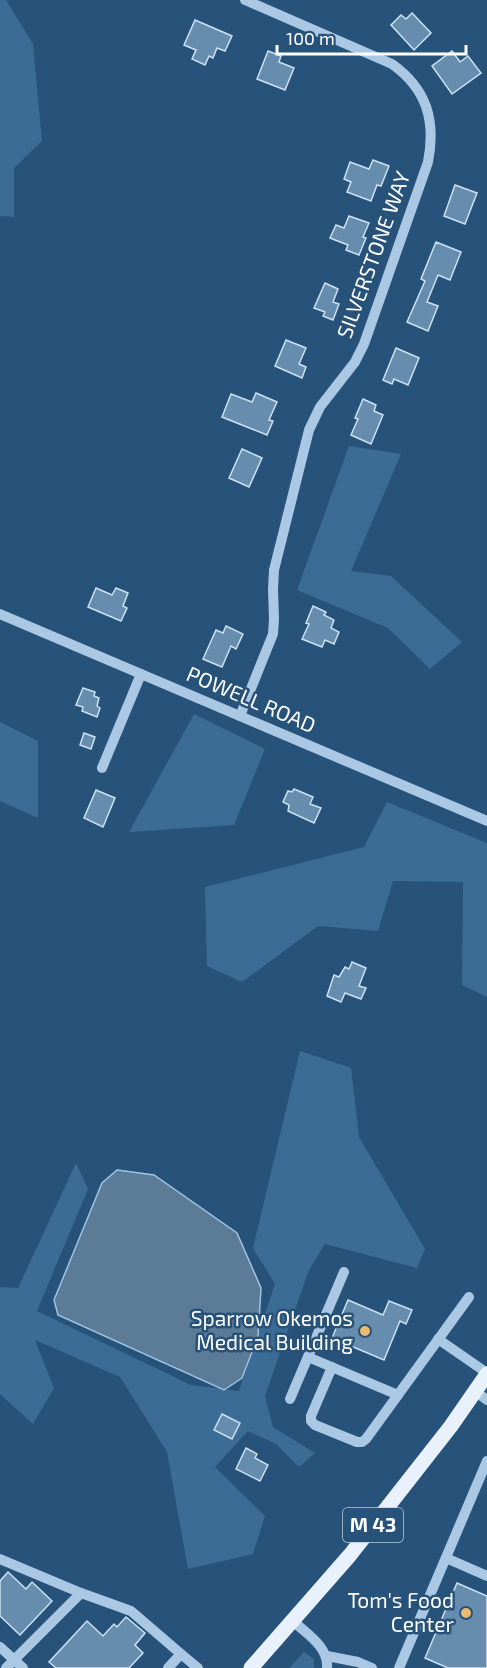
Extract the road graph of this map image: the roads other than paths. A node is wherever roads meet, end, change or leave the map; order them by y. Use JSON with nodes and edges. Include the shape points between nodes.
{"nodes":[{"id":1,"x":245,"y":0,"type":"edge"},
{"id":2,"x":0,"y":614,"type":"edge"},
{"id":3,"x":141,"y":674,"type":"junction"},
{"id":4,"x":240,"y":716,"type":"junction"},
{"id":5,"x":102,"y":768,"type":"dead end"},
{"id":6,"x":487,"y":821,"type":"edge"},
{"id":7,"x":344,"y":1272,"type":"dead end"},
{"id":8,"x":469,"y":1297,"type":"dead end"},
{"id":9,"x":438,"y":1339,"type":"junction"},
{"id":10,"x":308,"y":1357,"type":"junction"},
{"id":11,"x":332,"y":1367,"type":"junction"},
{"id":12,"x":487,"y":1374,"type":"edge"},
{"id":13,"x":398,"y":1395,"type":"junction"},
{"id":14,"x":482,"y":1396,"type":"edge"},
{"id":15,"x":290,"y":1398,"type":"dead end"},
{"id":16,"x":487,"y":1461,"type":"edge"},
{"id":17,"x":446,"y":1558,"type":"junction"},
{"id":18,"x":0,"y":1559,"type":"edge"},
{"id":19,"x":487,"y":1576,"type":"edge"},
{"id":20,"x":81,"y":1593,"type":"junction"},
{"id":21,"x":293,"y":1621,"type":"junction"},
{"id":22,"x":0,"y":1647,"type":"edge"},
{"id":23,"x":181,"y":1654,"type":"junction"},
{"id":24,"x":327,"y":1656,"type":"junction"},
{"id":25,"x":10,"y":1664,"type":"edge"},
{"id":26,"x":23,"y":1668,"type":"edge"},
{"id":27,"x":168,"y":1668,"type":"edge"},
{"id":28,"x":198,"y":1668,"type":"edge"},
{"id":29,"x":250,"y":1668,"type":"edge"},
{"id":30,"x":327,"y":1668,"type":"edge"},
{"id":31,"x":372,"y":1668,"type":"edge"},
{"id":32,"x":399,"y":1668,"type":"edge"}],
"edges":[{"from":1,"to":4,"type":"street","name":"SILVERSTONE WAY","via":[[392,64],[419,91],[432,130],[428,162],[364,344],[320,408],[308,433],[274,570],[273,634]]},
{"from":2,"to":3,"type":"street","name":"POWELL ROAD"},
{"from":3,"to":4,"type":"street","name":"POWELL ROAD"},
{"from":3,"to":5,"type":"street"},
{"from":4,"to":6,"type":"street","name":"POWELL ROAD"},
{"from":7,"to":10,"type":"street"},
{"from":8,"to":9,"type":"street"},
{"from":9,"to":12,"type":"street"},
{"from":9,"to":13,"type":"street"},
{"from":10,"to":11,"type":"street"},
{"from":10,"to":15,"type":"street"},
{"from":11,"to":13,"type":"street"},
{"from":11,"to":13,"type":"street","via":[[311,1416],[315,1425],[362,1442]]},
{"from":12,"to":14,"type":"main road","number":"M 43"},
{"from":14,"to":21,"type":"main road","number":"M 43"},
{"from":16,"to":17,"type":"street"},
{"from":17,"to":19,"type":"street"},
{"from":17,"to":32,"type":"street"},
{"from":18,"to":20,"type":"street"},
{"from":20,"to":23,"type":"street","via":[[131,1611]]},
{"from":20,"to":25,"type":"street"},
{"from":21,"to":24,"type":"street"},
{"from":21,"to":29,"type":"main road","number":"M 43"},
{"from":22,"to":25,"type":"street"},
{"from":23,"to":27,"type":"street"},
{"from":23,"to":28,"type":"street"},
{"from":24,"to":30,"type":"street"},
{"from":24,"to":31,"type":"street"},
{"from":25,"to":26,"type":"street"}]}
